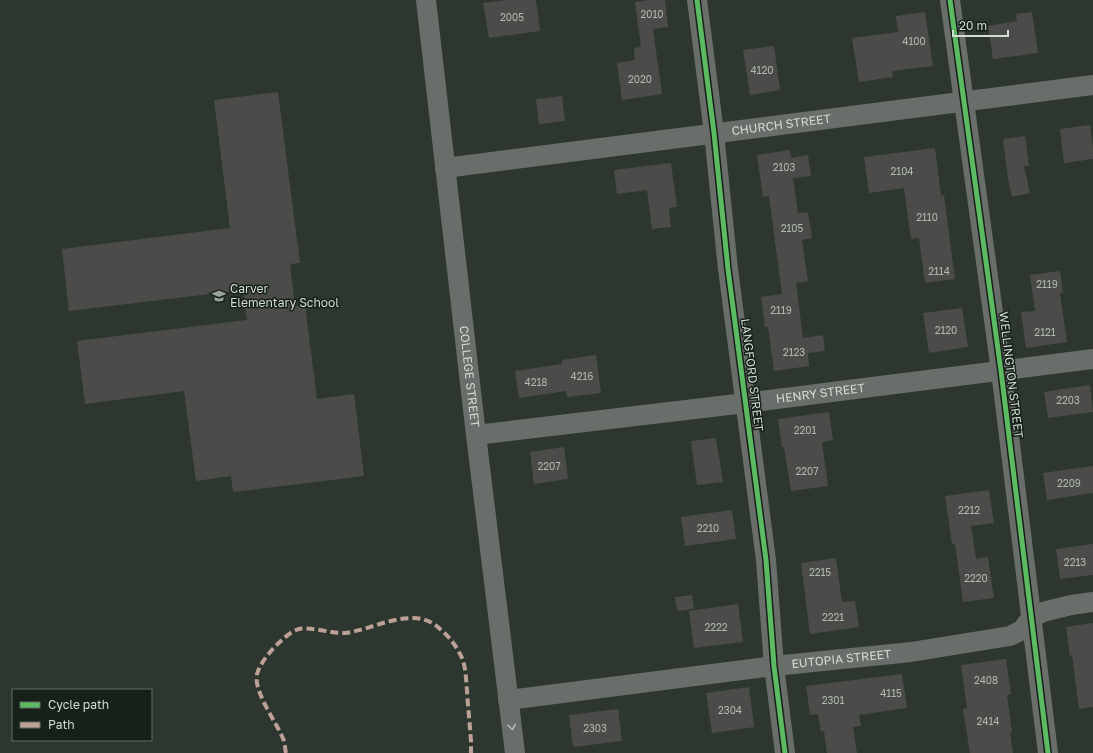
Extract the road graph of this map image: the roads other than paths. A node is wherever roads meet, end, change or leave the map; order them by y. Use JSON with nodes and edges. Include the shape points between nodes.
{"nodes":[{"id":1,"x":426,"y":0,"type":"edge"},
{"id":2,"x":698,"y":0,"type":"edge"},
{"id":3,"x":950,"y":0,"type":"edge"},
{"id":4,"x":1093,"y":85,"type":"edge"},
{"id":5,"x":965,"y":101,"type":"junction"},
{"id":6,"x":714,"y":133,"type":"junction"},
{"id":7,"x":445,"y":168,"type":"junction"},
{"id":8,"x":1093,"y":359,"type":"edge"},
{"id":9,"x":1001,"y":371,"type":"junction"},
{"id":10,"x":745,"y":403,"type":"junction"},
{"id":11,"x":476,"y":435,"type":"junction"},
{"id":12,"x":1093,"y":602,"type":"edge"},
{"id":13,"x":1031,"y":618,"type":"junction"},
{"id":14,"x":774,"y":666,"type":"junction"},
{"id":15,"x":508,"y":700,"type":"junction"},
{"id":16,"x":515,"y":753,"type":"edge"},
{"id":17,"x":785,"y":753,"type":"edge"},
{"id":18,"x":1048,"y":753,"type":"edge"}],
"edges":[{"from":1,"to":7,"type":"street","name":"COLLEGE STREET"},
{"from":2,"to":6,"type":"street","name":"LANGFORD STREET"},
{"from":3,"to":5,"type":"street","name":"WELLINGTON STREET"},
{"from":4,"to":5,"type":"street","name":"CHURCH STREET"},
{"from":5,"to":6,"type":"street","name":"CHURCH STREET"},
{"from":5,"to":9,"type":"street","name":"WELLINGTON STREET"},
{"from":6,"to":7,"type":"street","name":"CHURCH STREET"},
{"from":6,"to":10,"type":"street","name":"LANGFORD STREET"},
{"from":7,"to":11,"type":"street","name":"COLLEGE STREET"},
{"from":8,"to":9,"type":"street","name":"HENRY STREET"},
{"from":9,"to":10,"type":"street","name":"HENRY STREET"},
{"from":9,"to":13,"type":"street","name":"WELLINGTON STREET"},
{"from":10,"to":11,"type":"street","name":"HENRY STREET"},
{"from":10,"to":14,"type":"street","name":"LANGFORD STREET","via":[[766,560]]},
{"from":11,"to":15,"type":"street","name":"COLLEGE STREET"},
{"from":12,"to":13,"type":"street","name":"EUTOPIA STREET","via":[[1043,612]]},
{"from":13,"to":14,"type":"street","name":"EUTOPIA STREET","via":[[1022,630],[1010,636],[911,652]]},
{"from":13,"to":18,"type":"street","name":"WELLINGTON STREET"},
{"from":14,"to":15,"type":"street","name":"EUTOPIA STREET"},
{"from":14,"to":17,"type":"street","name":"LANGFORD STREET"},
{"from":15,"to":16,"type":"street","name":"COLLEGE STREET","one_way":true}]}
